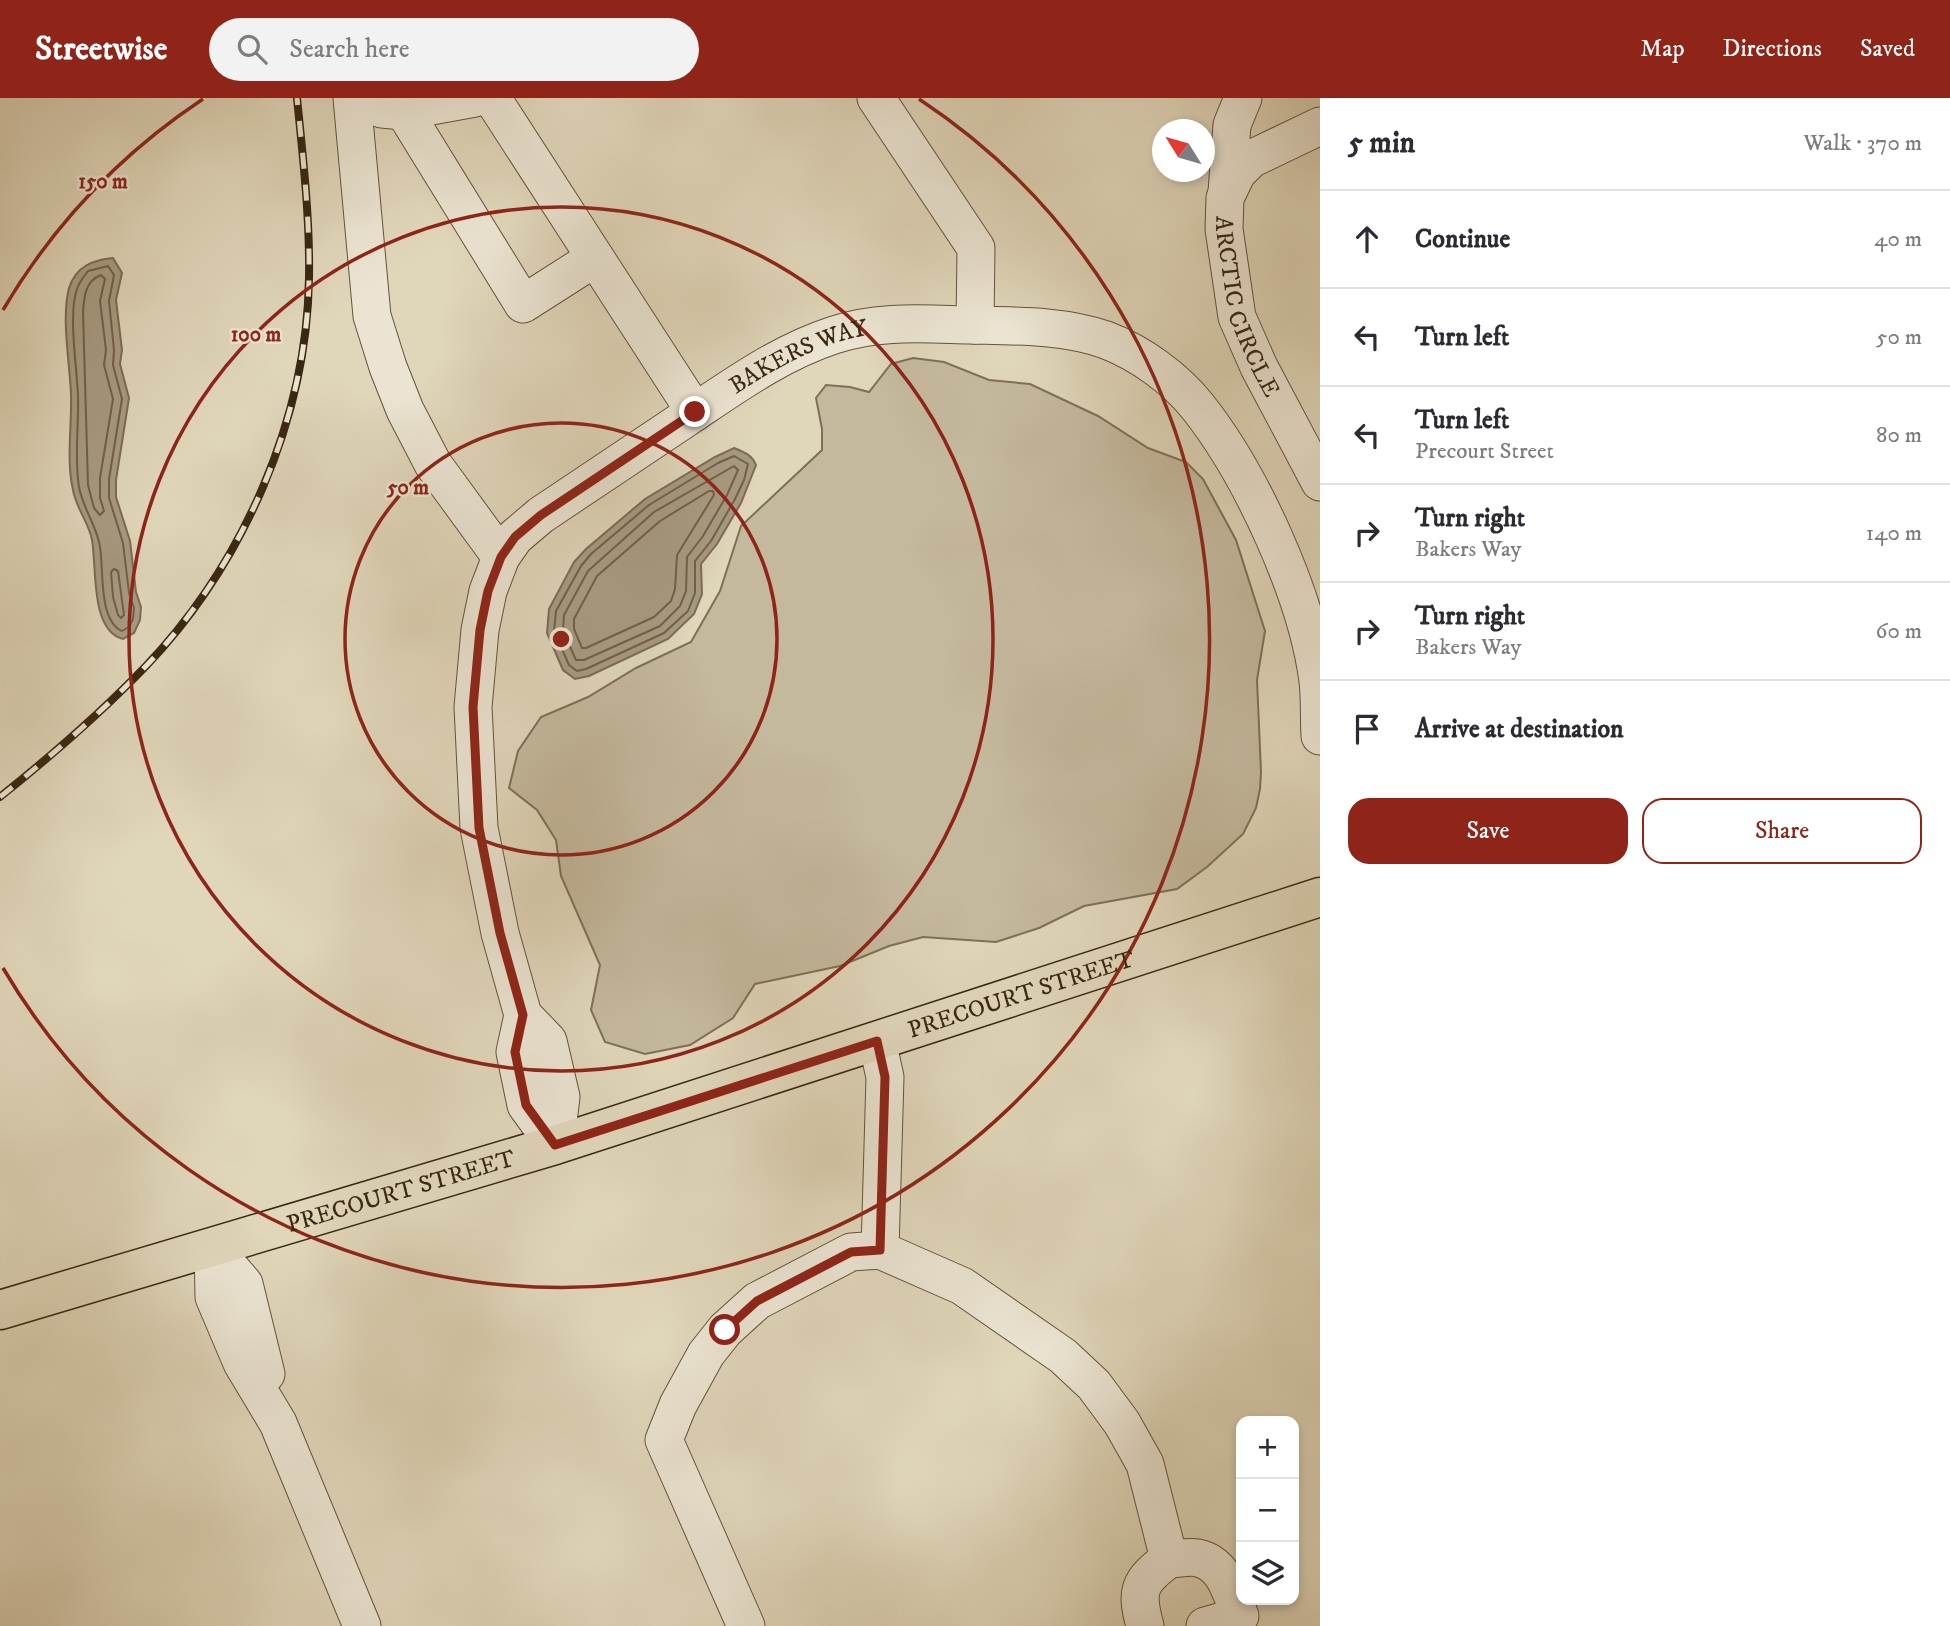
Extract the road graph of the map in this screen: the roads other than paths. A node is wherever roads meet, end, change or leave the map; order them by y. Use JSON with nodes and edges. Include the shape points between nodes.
{"nodes":[{"id":1,"x":475,"y":98,"type":"edge"},
{"id":2,"x":492,"y":98,"type":"edge"},
{"id":3,"x":876,"y":98,"type":"edge"},
{"id":4,"x":1243,"y":98,"type":"edge"},
{"id":5,"x":352,"y":102,"type":"edge"},
{"id":6,"x":404,"y":111,"type":"junction"},
{"id":7,"x":1320,"y":127,"type":"edge"},
{"id":8,"x":1227,"y":193,"type":"junction"},
{"id":9,"x":595,"y":258,"type":"junction"},
{"id":10,"x":975,"y":325,"type":"junction"},
{"id":11,"x":695,"y":412,"type":"junction"},
{"id":12,"x":1307,"y":424,"type":"edge"},
{"id":13,"x":1320,"y":482,"type":"edge"},
{"id":14,"x":501,"y":557,"type":"junction"},
{"id":15,"x":1319,"y":680,"type":"edge"},
{"id":16,"x":1320,"y":736,"type":"edge"},
{"id":17,"x":1320,"y":897,"type":"edge"},
{"id":18,"x":877,"y":1041,"type":"junction"},
{"id":19,"x":555,"y":1145,"type":"junction"},
{"id":20,"x":213,"y":1248,"type":"junction"},
{"id":21,"x":880,"y":1250,"type":"junction"},
{"id":22,"x":0,"y":1310,"type":"edge"},
{"id":23,"x":1169,"y":1559,"type":"junction"},
{"id":24,"x":1250,"y":1621,"type":"edge"},
{"id":25,"x":362,"y":1626,"type":"edge"},
{"id":26,"x":746,"y":1626,"type":"edge"},
{"id":27,"x":1145,"y":1626,"type":"edge"},
{"id":28,"x":1205,"y":1626,"type":"edge"}],
"edges":[{"from":1,"to":6,"type":"street"},
{"from":2,"to":9,"type":"street"},
{"from":3,"to":10,"type":"street","via":[[976,248]]},
{"from":4,"to":8,"type":"street","via":[[1232,125]]},
{"from":5,"to":6,"type":"street"},
{"from":5,"to":14,"type":"street","via":[[372,316],[387,367],[433,464]]},
{"from":6,"to":9,"type":"street","via":[[523,304]]},
{"from":7,"to":8,"type":"street","name":"ARCTIC CIRCLE","via":[[1251,159]]},
{"from":8,"to":12,"type":"street","name":"ARCTIC CIRCLE","via":[[1224,229],[1237,317],[1259,367]]},
{"from":9,"to":11,"type":"street"},
{"from":10,"to":11,"type":"street","name":"BAKERS WAY","via":[[887,324],[834,335],[761,368]]},
{"from":10,"to":15,"type":"street","name":"BAKERS WAY","via":[[1054,329],[1105,340],[1172,380],[1220,439],[1285,561]]},
{"from":11,"to":14,"type":"street","name":"BAKERS WAY","via":[[541,515],[515,537]]},
{"from":12,"to":13,"type":"street","name":"ARCTIC CIRCLE"},
{"from":14,"to":19,"type":"street","name":"BAKERS WAY","via":[[480,630],[473,707],[479,828],[500,933],[523,1015],[515,1052],[526,1105]]},
{"from":15,"to":16,"type":"street","name":"BAKERS WAY"},
{"from":17,"to":18,"type":"main road","name":"PRECOURT STREET"},
{"from":18,"to":19,"type":"main road","name":"PRECOURT STREET"},
{"from":18,"to":21,"type":"street","via":[[885,1077]]},
{"from":19,"to":20,"type":"main road","name":"PRECOURT STREET"},
{"from":20,"to":22,"type":"main road","name":"PRECOURT STREET"},
{"from":20,"to":25,"type":"street","via":[[214,1297],[242,1363],[278,1423]]},
{"from":21,"to":23,"type":"street","via":[[962,1286],[1063,1356],[1094,1385],[1145,1464]]},
{"from":21,"to":26,"type":"street","via":[[851,1252],[757,1301],[706,1354],[683,1393],[664,1440]]},
{"from":23,"to":24,"type":"street","via":[[1197,1558],[1214,1566]]},
{"from":23,"to":27,"type":"street","via":[[1148,1575],[1138,1600]]},
{"from":24,"to":28,"type":"street"}]}
